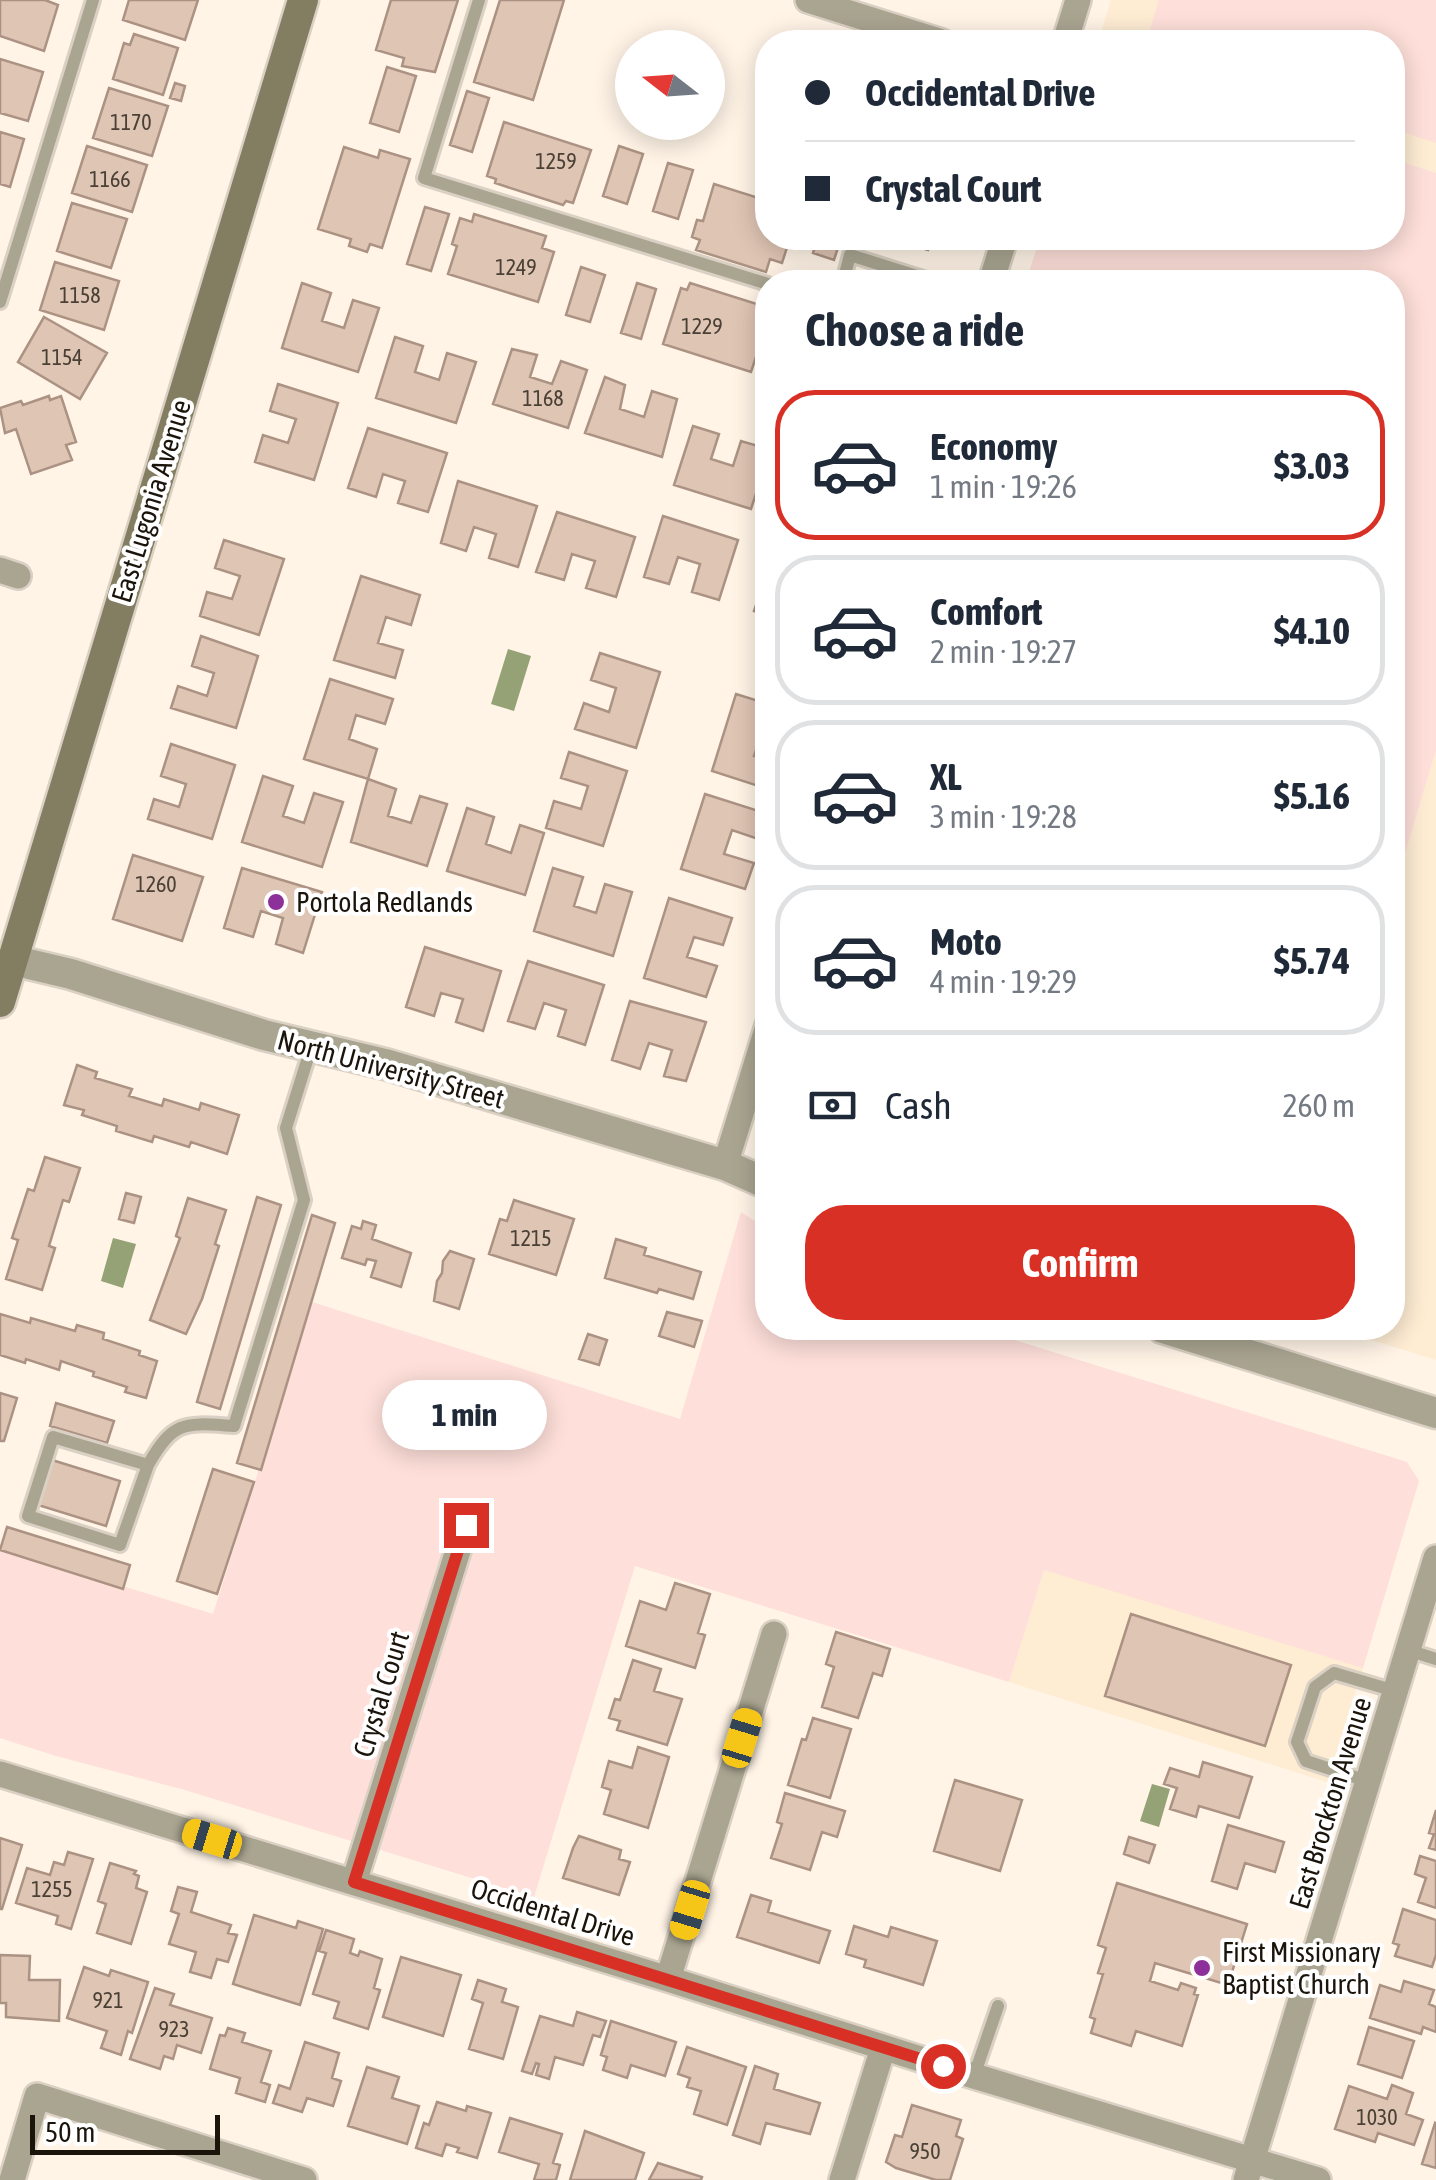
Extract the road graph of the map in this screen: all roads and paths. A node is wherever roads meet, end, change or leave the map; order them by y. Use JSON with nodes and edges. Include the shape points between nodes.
{"nodes":[{"id":1,"x":93,"y":0,"type":"edge"},
{"id":2,"x":303,"y":0,"type":"edge"},
{"id":3,"x":479,"y":0,"type":"edge"},
{"id":4,"x":808,"y":0,"type":"edge"},
{"id":5,"x":1078,"y":0,"type":"edge"},
{"id":6,"x":904,"y":30,"type":"edge"},
{"id":7,"x":1069,"y":30,"type":"edge"},
{"id":8,"x":846,"y":270,"type":"edge"},
{"id":9,"x":898,"y":270,"type":"edge"},
{"id":10,"x":755,"y":280,"type":"edge"},
{"id":11,"x":0,"y":302,"type":"edge"},
{"id":12,"x":6,"y":959,"type":"edge"},
{"id":13,"x":0,"y":1002,"type":"edge"},
{"id":14,"x":311,"y":1048,"type":"junction"},
{"id":15,"x":755,"y":1069,"type":"edge"},
{"id":16,"x":726,"y":1165,"type":"junction"},
{"id":17,"x":755,"y":1178,"type":"edge"},
{"id":18,"x":1202,"y":1340,"type":"edge"},
{"id":19,"x":1436,"y":1413,"type":"edge"},
{"id":20,"x":148,"y":1465,"type":"junction"},
{"id":21,"x":466,"y":1525,"type":"dead end"},
{"id":22,"x":1436,"y":1558,"type":"edge"},
{"id":23,"x":774,"y":1634,"type":"dead end"},
{"id":24,"x":1408,"y":1650,"type":"junction"},
{"id":25,"x":1436,"y":1659,"type":"edge"},
{"id":26,"x":1396,"y":1691,"type":"junction"},
{"id":27,"x":0,"y":1774,"type":"edge"},
{"id":28,"x":1368,"y":1781,"type":"junction"},
{"id":29,"x":354,"y":1882,"type":"junction"},
{"id":30,"x":668,"y":1979,"type":"junction"},
{"id":31,"x":998,"y":2006,"type":"dead end"},
{"id":32,"x":883,"y":2048,"type":"junction"},
{"id":33,"x":974,"y":2076,"type":"junction"},
{"id":34,"x":1249,"y":2170,"type":"edge"},
{"id":35,"x":12,"y":2180,"type":"edge"},
{"id":36,"x":304,"y":2180,"type":"edge"},
{"id":37,"x":842,"y":2180,"type":"edge"},
{"id":38,"x":1318,"y":2180,"type":"edge"}],
"edges":[{"from":1,"to":11,"type":"lane"},
{"from":2,"to":12,"type":"main road","name":"East Lugonia Avenue"},
{"from":3,"to":10,"type":"lane","via":[[424,178]]},
{"from":4,"to":6,"type":"street"},
{"from":5,"to":7,"type":"street"},
{"from":8,"to":9,"type":"lane","via":[[850,255]]},
{"from":12,"to":13,"type":"main road","name":"East Lugonia Avenue"},
{"from":12,"to":14,"type":"street","name":"North University Street"},
{"from":14,"to":16,"type":"street","name":"North University Street"},
{"from":14,"to":20,"type":"lane","via":[[286,1128],[304,1200],[234,1426],[188,1423],[162,1440]]},
{"from":15,"to":16,"type":"street"},
{"from":16,"to":17,"type":"street","name":"North University Street"},
{"from":18,"to":19,"type":"street"},
{"from":20,"to":20,"type":"lane","via":[[53,1436],[28,1516],[120,1545]]},
{"from":21,"to":29,"type":"street","name":"Crystal Court"},
{"from":22,"to":24,"type":"street","name":"East Brockton Avenue"},
{"from":23,"to":30,"type":"street"},
{"from":24,"to":25,"type":"lane"},
{"from":24,"to":26,"type":"street","name":"East Brockton Avenue"},
{"from":26,"to":28,"type":"street","name":"East Brockton Avenue"},
{"from":26,"to":28,"type":"lane","via":[[1334,1672],[1314,1687],[1296,1742],[1306,1761]]},
{"from":27,"to":29,"type":"street","name":"Occidental Drive"},
{"from":28,"to":34,"type":"street","name":"East Brockton Avenue"},
{"from":29,"to":30,"type":"street","name":"Occidental Drive"},
{"from":30,"to":32,"type":"street","name":"Occidental Drive"},
{"from":31,"to":33,"type":"lane"},
{"from":32,"to":33,"type":"street","name":"Occidental Drive"},
{"from":32,"to":37,"type":"street"},
{"from":33,"to":34,"type":"street","name":"Occidental Drive"},
{"from":34,"to":38,"type":"street","name":"Occidental Drive"},
{"from":35,"to":36,"type":"street","via":[[36,2096]]}]}
